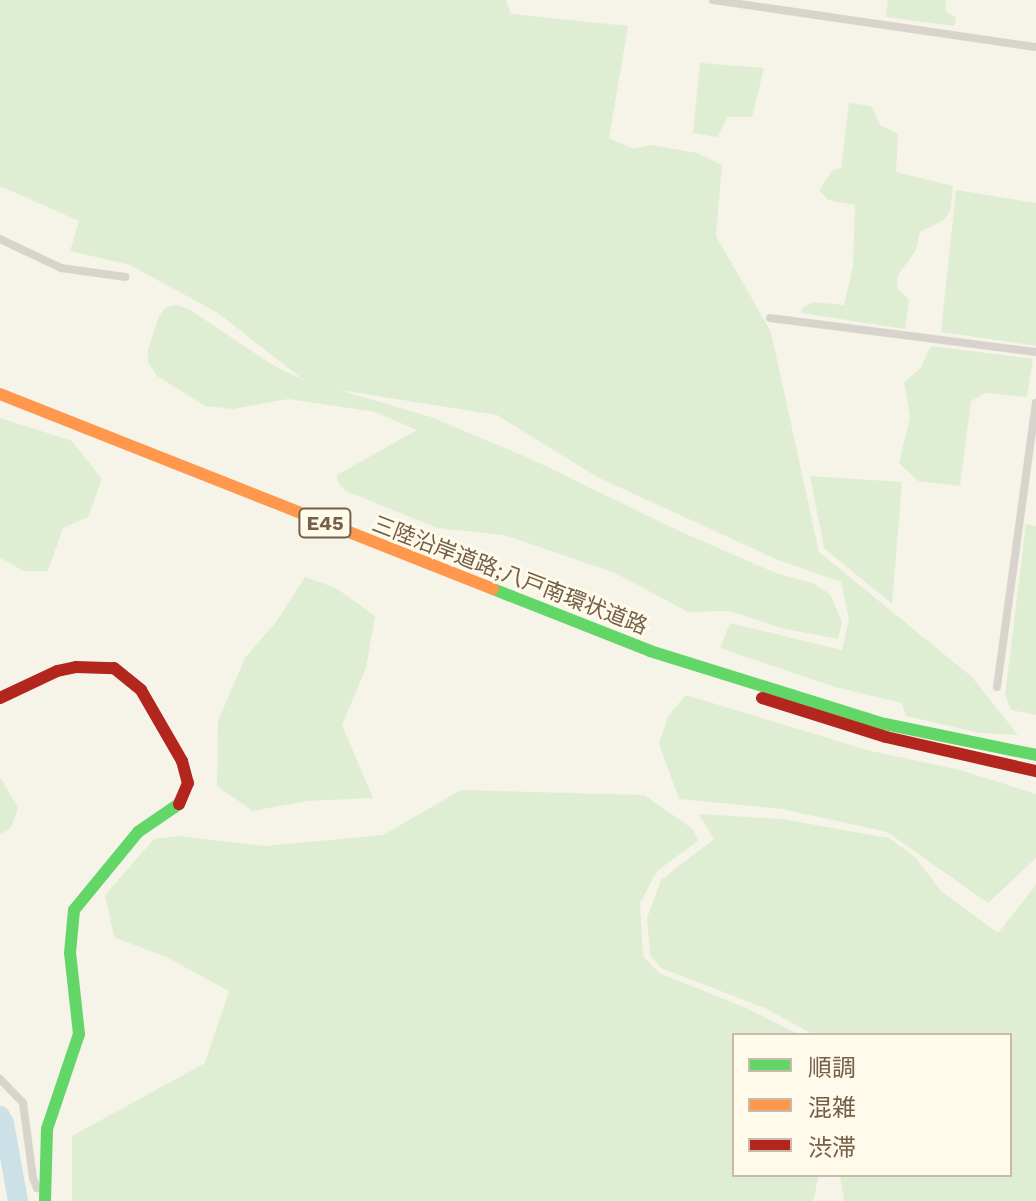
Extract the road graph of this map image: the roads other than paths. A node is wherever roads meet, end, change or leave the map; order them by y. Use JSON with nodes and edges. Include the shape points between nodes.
{"nodes":[{"id":1,"x":713,"y":0,"type":"edge"},
{"id":2,"x":1036,"y":47,"type":"edge"},
{"id":3,"x":0,"y":239,"type":"edge"},
{"id":4,"x":125,"y":277,"type":"dead end"},
{"id":5,"x":770,"y":318,"type":"dead end"},
{"id":6,"x":1036,"y":352,"type":"edge"},
{"id":7,"x":0,"y":394,"type":"edge"},
{"id":8,"x":1036,"y":403,"type":"edge"},
{"id":9,"x":650,"y":651,"type":"junction"},
{"id":10,"x":997,"y":687,"type":"dead end"},
{"id":11,"x":0,"y":698,"type":"edge"},
{"id":12,"x":1036,"y":755,"type":"edge"},
{"id":13,"x":1036,"y":771,"type":"edge"},
{"id":14,"x":0,"y":1079,"type":"edge"},
{"id":15,"x":44,"y":1195,"type":"edge"}],
"edges":[{"from":1,"to":2,"type":"street"},
{"from":3,"to":4,"type":"street","via":[[61,268]]},
{"from":5,"to":6,"type":"street"},
{"from":7,"to":9,"type":"main road","name":"三陸沿岸道路;八戸南環状道路","number":"E45"},
{"from":8,"to":10,"type":"street"},
{"from":9,"to":12,"type":"main road","name":"三陸沿岸道路;八戸南環状道路","number":"E45","via":[[885,724]]},
{"from":9,"to":13,"type":"main road","name":"三陸沿岸道路;八戸南環状道路","number":"E45","via":[[779,704],[886,737]]},
{"from":11,"to":15,"type":"main road","via":[[57,671],[114,668],[141,690],[187,772],[179,804],[138,832],[74,910],[70,953],[79,1034],[47,1129]]},
{"from":14,"to":15,"type":"street","via":[[23,1103],[33,1178]]}]}
